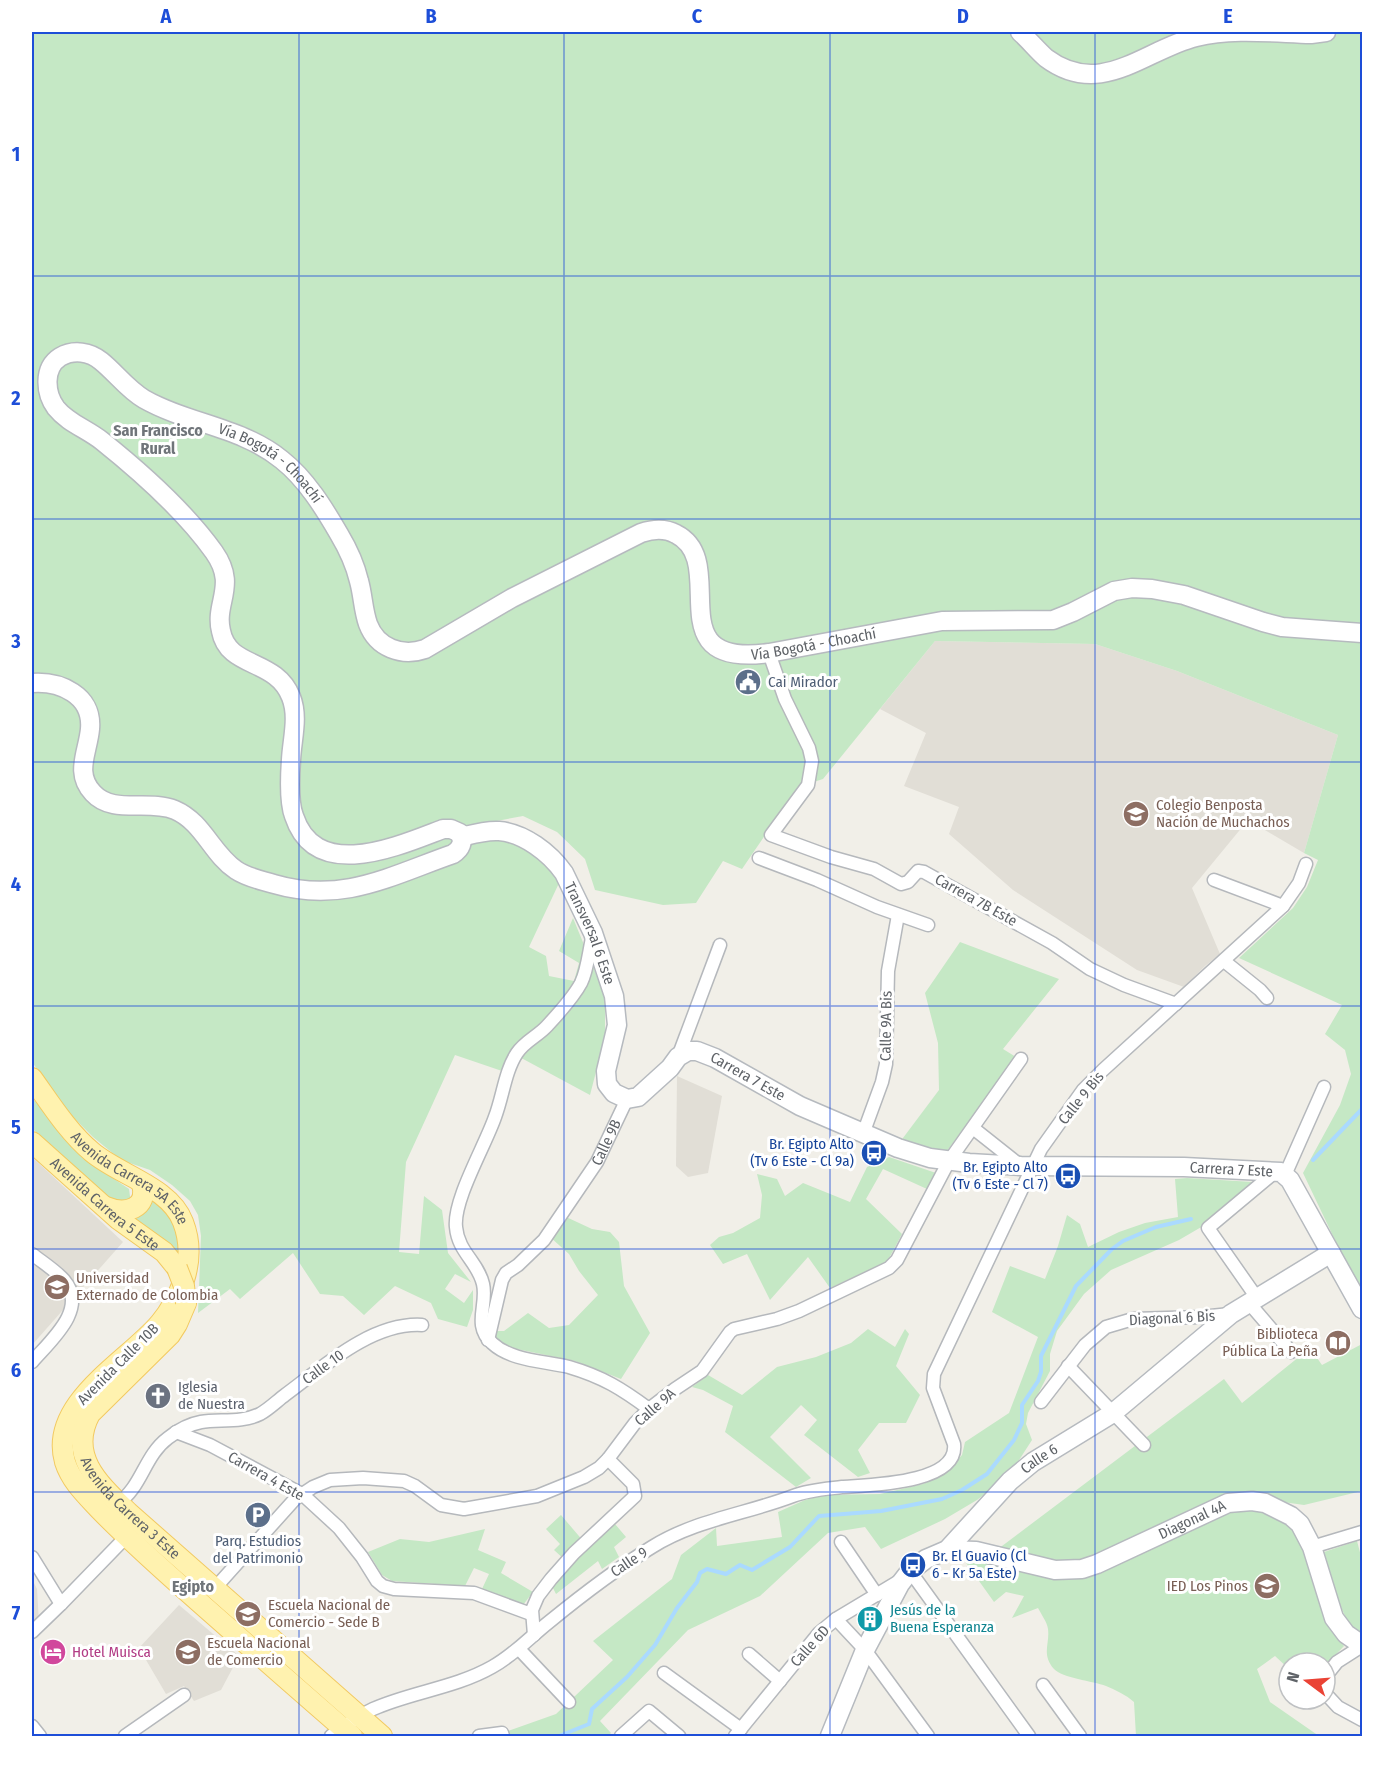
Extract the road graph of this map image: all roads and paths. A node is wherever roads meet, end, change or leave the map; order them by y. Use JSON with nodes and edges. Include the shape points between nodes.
{"nodes":[{"id":1,"x":1020,"y":32,"type":"edge"},
{"id":2,"x":1326,"y":32,"type":"edge"},
{"id":3,"x":1362,"y":633,"type":"edge"},
{"id":4,"x":769,"y":653,"type":"junction"},
{"id":5,"x":32,"y":683,"type":"edge"},
{"id":6,"x":462,"y":837,"type":"junction"},
{"id":7,"x":759,"y":858,"type":"dead end"},
{"id":8,"x":1306,"y":864,"type":"dead end"},
{"id":9,"x":1215,"y":880,"type":"dead end"},
{"id":10,"x":1284,"y":906,"type":"junction"},
{"id":11,"x":898,"y":915,"type":"junction"},
{"id":12,"x":928,"y":925,"type":"dead end"},
{"id":13,"x":593,"y":933,"type":"junction"},
{"id":14,"x":720,"y":945,"type":"dead end"},
{"id":15,"x":1224,"y":961,"type":"junction"},
{"id":16,"x":1267,"y":998,"type":"dead end"},
{"id":17,"x":1176,"y":1004,"type":"junction"},
{"id":18,"x":678,"y":1057,"type":"junction"},
{"id":19,"x":1021,"y":1059,"type":"dead end"},
{"id":20,"x":32,"y":1078,"type":"edge"},
{"id":21,"x":1324,"y":1087,"type":"dead end"},
{"id":22,"x":627,"y":1099,"type":"junction"},
{"id":23,"x":973,"y":1128,"type":"junction"},
{"id":24,"x":863,"y":1134,"type":"junction"},
{"id":25,"x":32,"y":1142,"type":"edge"},
{"id":26,"x":949,"y":1161,"type":"junction"},
{"id":27,"x":1027,"y":1166,"type":"junction"},
{"id":28,"x":1280,"y":1174,"type":"junction"},
{"id":29,"x":142,"y":1184,"type":"junction"},
{"id":30,"x":102,"y":1205,"type":"junction"},
{"id":31,"x":1331,"y":1253,"type":"junction"},
{"id":32,"x":32,"y":1254,"type":"edge"},
{"id":33,"x":183,"y":1298,"type":"junction"},
{"id":34,"x":1253,"y":1300,"type":"junction"},
{"id":35,"x":1362,"y":1309,"type":"edge"},
{"id":36,"x":1232,"y":1314,"type":"junction"},
{"id":37,"x":422,"y":1325,"type":"dead end"},
{"id":38,"x":488,"y":1340,"type":"junction"},
{"id":39,"x":1291,"y":1352,"type":"dead end"},
{"id":40,"x":32,"y":1362,"type":"edge"},
{"id":41,"x":1068,"y":1366,"type":"junction"},
{"id":42,"x":1041,"y":1402,"type":"dead end"},
{"id":43,"x":649,"y":1409,"type":"junction"},
{"id":44,"x":1113,"y":1413,"type":"junction"},
{"id":45,"x":176,"y":1432,"type":"junction"},
{"id":46,"x":72,"y":1439,"type":"junction"},
{"id":47,"x":1144,"y":1445,"type":"dead end"},
{"id":48,"x":954,"y":1453,"type":"joint"},
{"id":49,"x":608,"y":1459,"type":"junction"},
{"id":50,"x":302,"y":1494,"type":"junction"},
{"id":51,"x":118,"y":1503,"type":"junction"},
{"id":52,"x":1362,"y":1532,"type":"edge"},
{"id":53,"x":126,"y":1537,"type":"junction"},
{"id":54,"x":841,"y":1542,"type":"dead end"},
{"id":55,"x":1312,"y":1547,"type":"junction"},
{"id":56,"x":947,"y":1550,"type":"junction"},
{"id":57,"x":32,"y":1557,"type":"edge"},
{"id":58,"x":907,"y":1574,"type":"junction"},
{"id":59,"x":215,"y":1588,"type":"junction"},
{"id":60,"x":876,"y":1595,"type":"junction"},
{"id":61,"x":61,"y":1605,"type":"junction"},
{"id":62,"x":531,"y":1614,"type":"junction"},
{"id":63,"x":837,"y":1619,"type":"junction"},
{"id":64,"x":32,"y":1632,"type":"edge"},
{"id":65,"x":534,"y":1635,"type":"junction"},
{"id":66,"x":1362,"y":1645,"type":"edge"},
{"id":67,"x":519,"y":1649,"type":"junction"},
{"id":68,"x":865,"y":1650,"type":"junction"},
{"id":69,"x":748,"y":1654,"type":"dead end"},
{"id":70,"x":1337,"y":1663,"type":"edge"},
{"id":71,"x":664,"y":1673,"type":"dead end"},
{"id":72,"x":780,"y":1681,"type":"junction"},
{"id":73,"x":1043,"y":1685,"type":"dead end"},
{"id":74,"x":184,"y":1695,"type":"dead end"},
{"id":75,"x":569,"y":1702,"type":"dead end"},
{"id":76,"x":1337,"y":1704,"type":"edge"},
{"id":77,"x":360,"y":1717,"type":"junction"},
{"id":78,"x":1362,"y":1720,"type":"edge"},
{"id":79,"x":32,"y":1726,"type":"edge"},
{"id":80,"x":738,"y":1733,"type":"edge"},
{"id":81,"x":342,"y":1734,"type":"edge"},
{"id":82,"x":40,"y":1737,"type":"edge"},
{"id":83,"x":125,"y":1737,"type":"edge"},
{"id":84,"x":382,"y":1737,"type":"edge"},
{"id":85,"x":479,"y":1737,"type":"edge"},
{"id":86,"x":503,"y":1737,"type":"edge"},
{"id":87,"x":621,"y":1737,"type":"edge"},
{"id":88,"x":679,"y":1737,"type":"edge"},
{"id":89,"x":830,"y":1737,"type":"edge"},
{"id":90,"x":928,"y":1737,"type":"edge"},
{"id":91,"x":1029,"y":1737,"type":"edge"},
{"id":92,"x":1080,"y":1737,"type":"edge"}],
"edges":[{"from":1,"to":2,"type":"main road","via":[[1063,68],[1087,74],[1116,71],[1184,40],[1213,33]]},
{"from":3,"to":4,"type":"main road","name":"Vía Bogotá - Choachí","via":[[1282,627],[1184,595],[1132,588],[1114,591],[1053,620],[942,621]]},
{"from":4,"to":6,"type":"main road","name":"Vía Bogotá - Choachí","via":[[734,653],[709,639],[700,615],[697,557],[680,536],[661,530],[641,533],[512,598],[425,649],[411,652],[390,648],[370,628],[357,572],[342,539],[307,486],[283,460],[256,442],[140,397],[94,356],[77,352],[57,360],[47,378],[56,408],[99,438],[152,484],[208,546],[224,576],[220,624],[225,643],[238,657],[272,672],[288,690],[295,713],[291,802],[302,833],[311,844],[344,855],[377,852],[443,829],[454,830]]},
{"from":4,"to":17,"type":"street","name":"Carrera 7B Este","via":[[812,761],[808,785],[771,834],[874,869],[901,884],[918,871],[924,872],[1090,969]]},
{"from":5,"to":6,"type":"main road","via":[[67,688],[86,706],[91,726],[82,769],[93,793],[116,805],[150,804],[178,812],[194,822],[229,864],[249,877],[295,890],[355,888],[453,854]]},
{"from":6,"to":13,"type":"main road","name":"Transversal 6 Este","via":[[499,831],[540,848],[564,873]]},
{"from":7,"to":11,"type":"street"},
{"from":8,"to":10,"type":"street","name":"Calle 9 Bis"},
{"from":9,"to":10,"type":"street"},
{"from":10,"to":15,"type":"street","name":"Calle 9 Bis"},
{"from":11,"to":12,"type":"street"},
{"from":11,"to":24,"type":"street","name":"Calle 9A Bis","via":[[886,993],[886,1064]]},
{"from":13,"to":22,"type":"main road","name":"Transversal 6 Este","via":[[617,1017],[607,1084]]},
{"from":13,"to":38,"type":"street","via":[[580,985],[547,1026],[521,1047],[512,1062],[496,1117],[457,1207],[459,1243],[483,1283],[481,1320]]},
{"from":14,"to":18,"type":"street"},
{"from":15,"to":16,"type":"street"},
{"from":15,"to":17,"type":"street","name":"Calle 9 Bis"},
{"from":17,"to":27,"type":"street","name":"Calle 9 Bis","via":[[1083,1090]]},
{"from":18,"to":22,"type":"main road","via":[[638,1097]]},
{"from":18,"to":24,"type":"main road","name":"Carrera 7 Este","via":[[688,1051],[705,1053],[778,1095]]},
{"from":19,"to":23,"type":"street","name":"Calle 9A"},
{"from":20,"to":29,"type":"main road","name":"Avenida Carrera 5A Este","via":[[81,1143]]},
{"from":21,"to":28,"type":"street"},
{"from":22,"to":38,"type":"street","name":"Calle 9B","via":[[597,1162],[544,1240],[506,1273]]},
{"from":23,"to":26,"type":"street","name":"Calle 9A"},
{"from":23,"to":27,"type":"street"},
{"from":24,"to":26,"type":"main road","name":"Carrera 7 Este","via":[[913,1153]]},
{"from":25,"to":30,"type":"main road","name":"Avenida Carrera 5 Este"},
{"from":26,"to":27,"type":"main road","name":"Carrera 7 Este"},
{"from":26,"to":43,"type":"street","name":"Calle 9A","via":[[903,1250],[889,1268],[799,1311],[734,1329],[702,1371]]},
{"from":27,"to":28,"type":"main road","name":"Carrera 7 Este","via":[[1184,1167]]},
{"from":27,"to":48,"type":"street","name":"Calle 9 Bis","via":[[936,1367],[933,1388]]},
{"from":28,"to":31,"type":"main road","name":"Carrera 7 Este"},
{"from":28,"to":34,"type":"street","via":[[1208,1228]]},
{"from":29,"to":30,"type":"main road","via":[[142,1199],[133,1209],[122,1212]]},
{"from":29,"to":33,"type":"main road","name":"Avenida Carrera 5A Este","via":[[172,1202],[184,1224],[188,1257]]},
{"from":30,"to":33,"type":"main road","name":"Avenida Carrera 5 Este","bridge":true,"via":[[164,1252],[177,1268],[184,1286]]},
{"from":31,"to":34,"type":"main road","name":"Calle 6"},
{"from":31,"to":35,"type":"main road","name":"Carrera 7 Este"},
{"from":32,"to":40,"type":"street","via":[[66,1282],[73,1301],[63,1327]]},
{"from":33,"to":46,"type":"main road","name":"Avenida Calle 10B","via":[[170,1335],[90,1414]]},
{"from":34,"to":36,"type":"main road","name":"Calle 6"},
{"from":34,"to":39,"type":"street"},
{"from":36,"to":41,"type":"street","name":"Diagonal 6 Bis","via":[[1146,1317],[1119,1322],[1091,1338]]},
{"from":36,"to":44,"type":"main road","name":"Calle 6"},
{"from":37,"to":45,"type":"street","name":"Calle 10","via":[[396,1326],[345,1351],[251,1417],[198,1422]]},
{"from":38,"to":43,"type":"street","via":[[505,1352],[601,1378]]},
{"from":41,"to":42,"type":"street","name":"Diagonal 6 Bis"},
{"from":41,"to":44,"type":"street"},
{"from":43,"to":49,"type":"street","name":"Calle 9A"},
{"from":44,"to":47,"type":"street"},
{"from":44,"to":56,"type":"main road","name":"Calle 6","via":[[1020,1472]]},
{"from":45,"to":50,"type":"street","name":"Carrera 4 Este","via":[[210,1445]]},
{"from":45,"to":51,"type":"street","via":[[154,1451],[134,1486]]},
{"from":46,"to":51,"type":"main road","name":"Avenida Carrera 3 Este","via":[[93,1475]]},
{"from":46,"to":53,"type":"main road","name":"Avenida Carrera 3 Este","via":[[65,1462],[72,1478]]},
{"from":48,"to":65,"type":"street","name":"Calle 9","via":[[948,1462],[916,1478],[812,1491],[678,1533],[610,1575]]},
{"from":49,"to":50,"type":"street","name":"Calle 9A","via":[[584,1477],[553,1491],[478,1508],[441,1505],[398,1480],[339,1478],[321,1482]]},
{"from":49,"to":62,"type":"street","via":[[633,1484],[633,1499],[561,1567],[538,1596]]},
{"from":50,"to":59,"type":"street","name":"Calle 9A"},
{"from":50,"to":62,"type":"street","name":"Carrera 4 Este","via":[[339,1528],[383,1586],[394,1590],[474,1593]]},
{"from":51,"to":59,"type":"main road","name":"Avenida Carrera 3 Este"},
{"from":52,"to":55,"type":"street"},
{"from":53,"to":61,"type":"street"},
{"from":53,"to":81,"type":"main road","name":"Avenida Carrera 3 Este"},
{"from":54,"to":60,"type":"street"},
{"from":55,"to":56,"type":"main road","name":"Diagonal 4A","via":[[1300,1524],[1279,1508],[1239,1501],[1082,1569],[1055,1570],[976,1551]]},
{"from":55,"to":66,"type":"main road","name":"Diagonal 4A","via":[[1334,1618],[1346,1634]]},
{"from":56,"to":58,"type":"main road","name":"Calle 6","via":[[926,1559]]},
{"from":57,"to":61,"type":"street"},
{"from":58,"to":60,"type":"street","name":"Calle 6D"},
{"from":58,"to":68,"type":"main road","name":"Calle 6"},
{"from":58,"to":91,"type":"street"},
{"from":59,"to":77,"type":"main road","name":"Avenida Carrera 3 Este"},
{"from":60,"to":63,"type":"street","name":"Calle 6D"},
{"from":61,"to":64,"type":"street"},
{"from":62,"to":65,"type":"street"},
{"from":63,"to":68,"type":"street"},
{"from":63,"to":72,"type":"street","name":"Calle 6D","via":[[808,1646]]},
{"from":65,"to":67,"type":"street","name":"Calle 9"},
{"from":66,"to":70,"type":"street"},
{"from":67,"to":75,"type":"street"},
{"from":67,"to":77,"type":"street","name":"Calle 9","via":[[470,1678]]},
{"from":68,"to":89,"type":"main road","name":"Calle 6"},
{"from":68,"to":90,"type":"street"},
{"from":69,"to":72,"type":"street"},
{"from":71,"to":80,"type":"street"},
{"from":72,"to":80,"type":"street","name":"Calle 6D"},
{"from":73,"to":92,"type":"street"},
{"from":74,"to":83,"type":"street"},
{"from":76,"to":78,"type":"street"},
{"from":77,"to":81,"type":"street","name":"Calle 9"},
{"from":77,"to":84,"type":"main road","name":"Avenida Carrera 3 Este"},
{"from":79,"to":82,"type":"street"},
{"from":85,"to":86,"type":"street","via":[[502,1733]]},
{"from":87,"to":88,"type":"street","via":[[649,1711]]}]}
